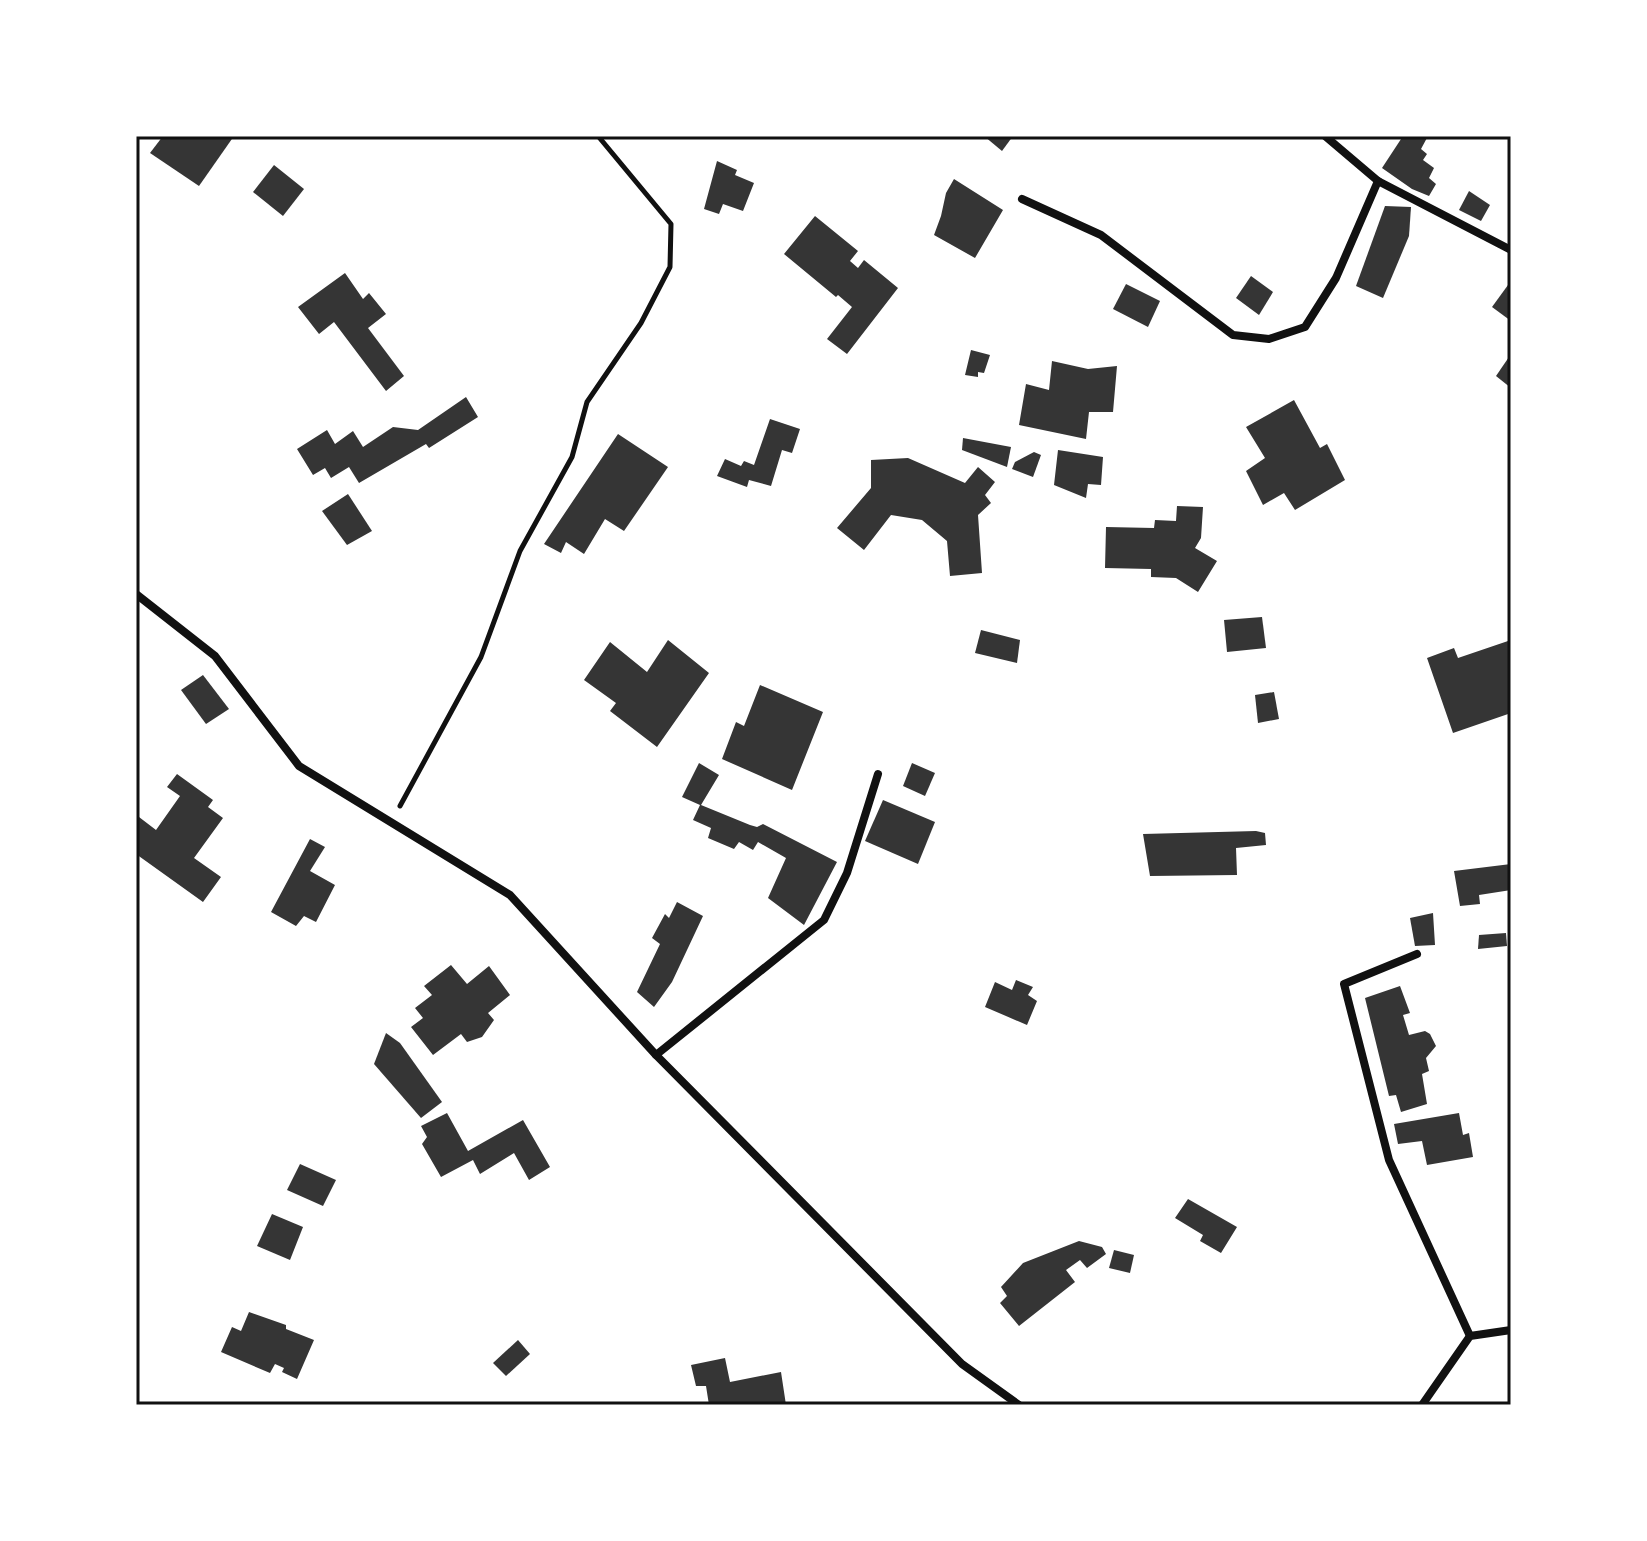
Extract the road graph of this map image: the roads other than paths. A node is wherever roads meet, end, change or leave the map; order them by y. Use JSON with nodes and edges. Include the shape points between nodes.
{"nodes":[{"id":1,"x":1325,"y":136,"type":"edge"},
{"id":2,"x":1378,"y":181,"type":"junction"},
{"id":3,"x":1022,"y":199,"type":"dead end"},
{"id":4,"x":1511,"y":250,"type":"edge"},
{"id":5,"x":136,"y":594,"type":"edge"},
{"id":6,"x":878,"y":774,"type":"dead end"},
{"id":7,"x":1417,"y":954,"type":"dead end"},
{"id":8,"x":656,"y":1055,"type":"junction"},
{"id":9,"x":1511,"y":1330,"type":"edge"},
{"id":10,"x":1470,"y":1336,"type":"junction"},
{"id":11,"x":1019,"y":1405,"type":"edge"},
{"id":12,"x":1422,"y":1405,"type":"edge"}],
"edges":[{"from":1,"to":2,"type":"street"},
{"from":2,"to":3,"type":"street","via":[[1336,278],[1305,327],[1269,339],[1233,335],[1101,235]]},
{"from":2,"to":4,"type":"street"},
{"from":5,"to":8,"type":"street","via":[[215,656],[299,766],[510,895]]},
{"from":6,"to":8,"type":"street","via":[[847,873],[824,920]]},
{"from":7,"to":10,"type":"street","via":[[1344,984],[1389,1160]]},
{"from":8,"to":11,"type":"street","via":[[962,1364]]},
{"from":9,"to":10,"type":"street"},
{"from":10,"to":12,"type":"street"}]}
